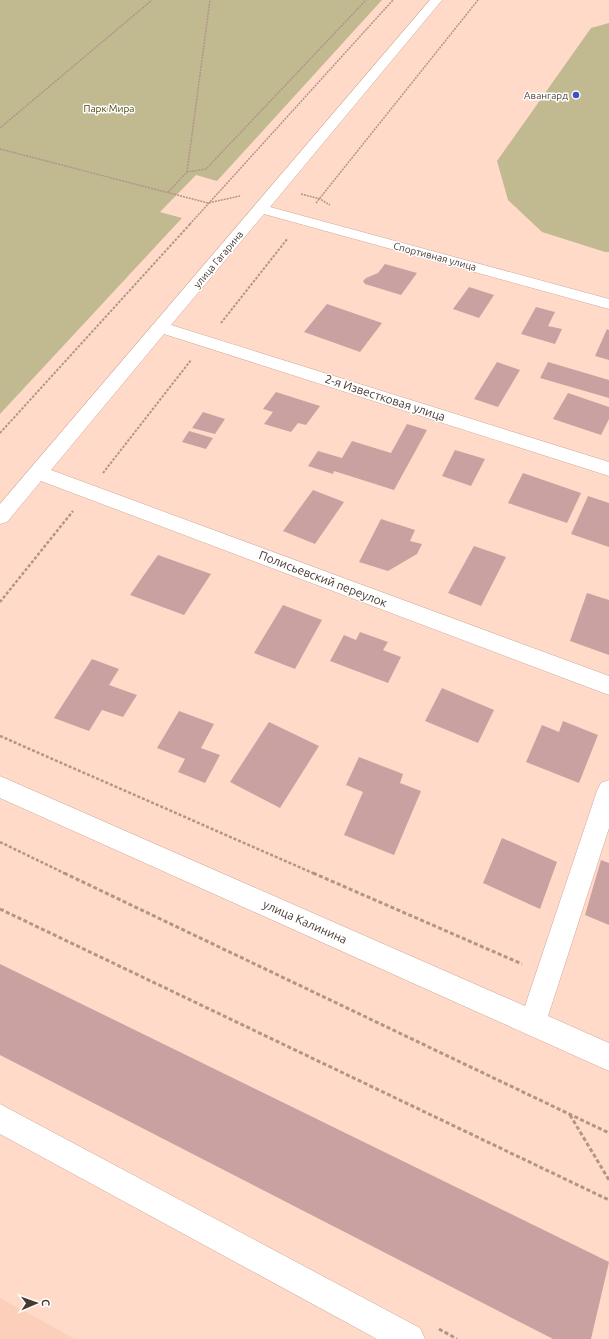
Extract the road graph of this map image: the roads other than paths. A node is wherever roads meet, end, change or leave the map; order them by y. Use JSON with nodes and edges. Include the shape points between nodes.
{"nodes":[{"id":1,"x":436,"y":0,"type":"edge"},
{"id":2,"x":261,"y":208,"type":"junction"},
{"id":3,"x":609,"y":304,"type":"edge"},
{"id":4,"x":160,"y":327,"type":"junction"},
{"id":5,"x":609,"y":469,"type":"edge"},
{"id":6,"x":37,"y":472,"type":"junction"},
{"id":7,"x":0,"y":517,"type":"edge"},
{"id":8,"x":609,"y":686,"type":"edge"},
{"id":9,"x":0,"y":787,"type":"edge"},
{"id":10,"x":609,"y":791,"type":"edge"},
{"id":11,"x":605,"y":819,"type":"edge"},
{"id":12,"x":533,"y":1022,"type":"junction"},
{"id":13,"x":609,"y":1057,"type":"edge"},
{"id":14,"x":0,"y":1118,"type":"edge"},
{"id":15,"x":409,"y":1339,"type":"edge"}],
"edges":[{"from":1,"to":2,"type":"street","name":"улица Гагарина"},
{"from":2,"to":3,"type":"street","name":"Спортивная улица"},
{"from":2,"to":4,"type":"street","name":"улица Гагарина"},
{"from":4,"to":5,"type":"street","name":"2-я Известковая улица"},
{"from":4,"to":6,"type":"street","name":"улица Гагарина"},
{"from":6,"to":7,"type":"street","name":"улица Гагарина"},
{"from":6,"to":8,"type":"street","name":"Полисьевский переулок"},
{"from":9,"to":12,"type":"street","name":"улица Калинина"},
{"from":10,"to":11,"type":"street"},
{"from":11,"to":12,"type":"street"},
{"from":12,"to":13,"type":"street","name":"улица Калинина"},
{"from":14,"to":15,"type":"street"}]}
